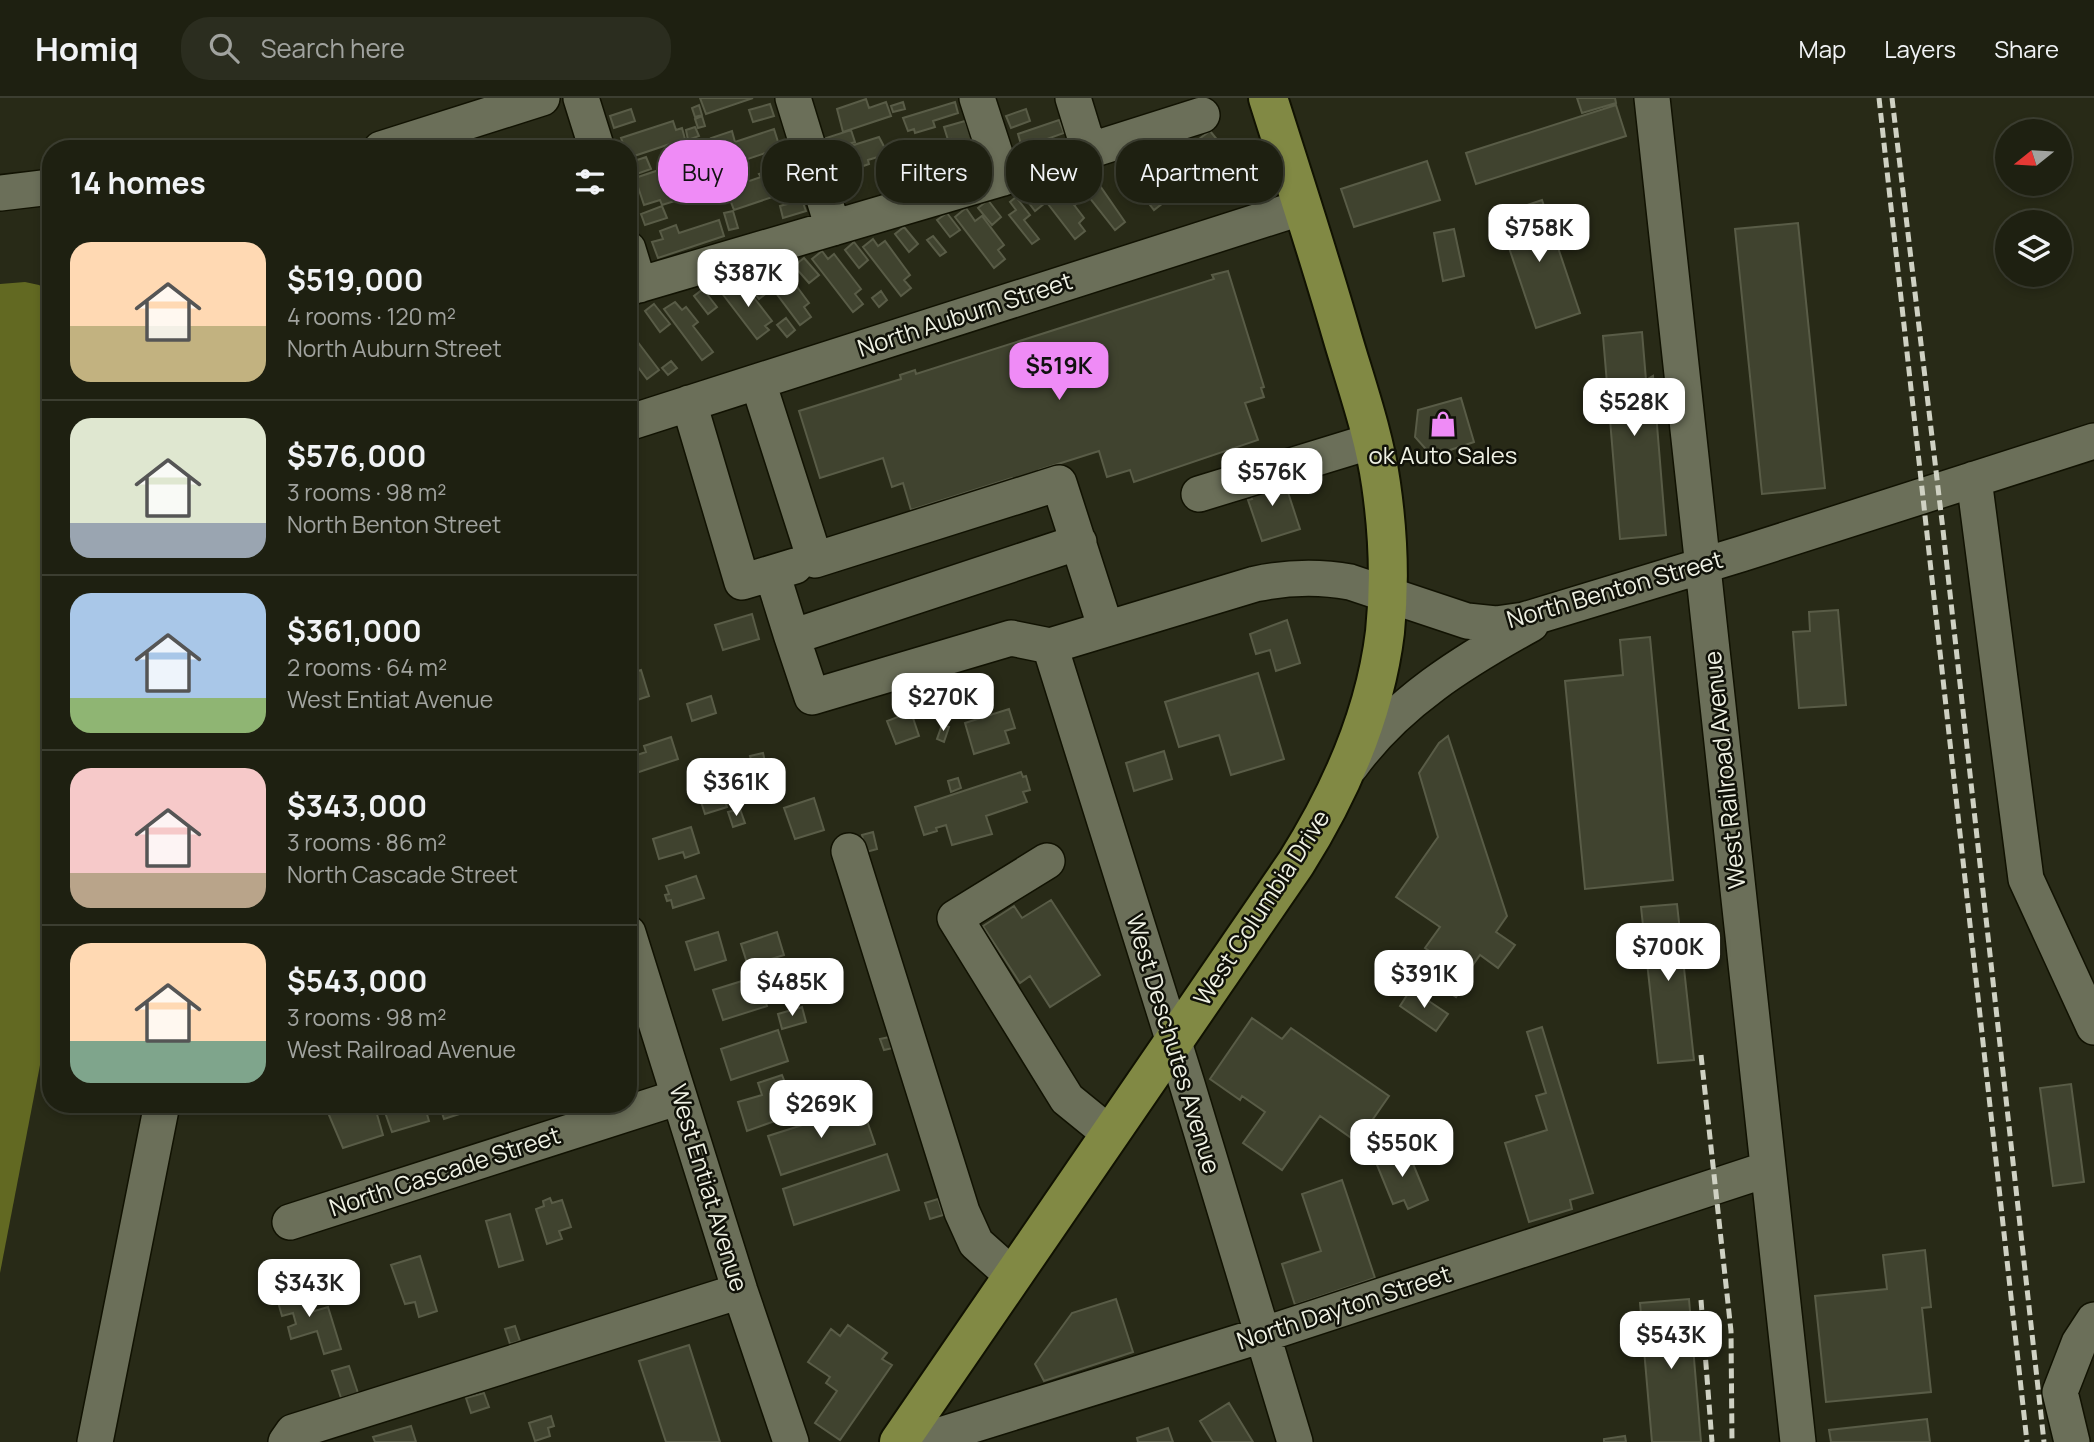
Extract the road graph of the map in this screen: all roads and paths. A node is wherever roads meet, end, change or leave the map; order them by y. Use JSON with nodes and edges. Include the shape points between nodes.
{"nodes":[{"id":1,"x":542,"y":98,"type":"edge"},
{"id":2,"x":581,"y":98,"type":"edge"},
{"id":3,"x":793,"y":98,"type":"edge"},
{"id":4,"x":977,"y":98,"type":"edge"},
{"id":5,"x":1073,"y":98,"type":"edge"},
{"id":6,"x":1268,"y":98,"type":"edge"},
{"id":7,"x":1652,"y":98,"type":"edge"},
{"id":8,"x":478,"y":108,"type":"edge"},
{"id":9,"x":1202,"y":115,"type":"dead end"},
{"id":10,"x":402,"y":140,"type":"edge"},
{"id":11,"x":594,"y":140,"type":"edge"},
{"id":12,"x":1086,"y":140,"type":"edge"},
{"id":13,"x":1102,"y":146,"type":"edge"},
{"id":14,"x":1006,"y":177,"type":"edge"},
{"id":15,"x":1003,"y":178,"type":"junction"},
{"id":16,"x":42,"y":188,"type":"edge"},
{"id":17,"x":0,"y":193,"type":"edge"},
{"id":18,"x":1303,"y":207,"type":"junction"},
{"id":19,"x":833,"y":228,"type":"junction"},
{"id":20,"x":637,"y":285,"type":"edge"},
{"id":21,"x":758,"y":382,"type":"junction"},
{"id":22,"x":689,"y":403,"type":"junction"},
{"id":23,"x":637,"y":420,"type":"edge"},
{"id":24,"x":1372,"y":441,"type":"junction"},
{"id":25,"x":2094,"y":441,"type":"edge"},
{"id":26,"x":1975,"y":479,"type":"junction"},
{"id":27,"x":1199,"y":494,"type":"dead end"},
{"id":28,"x":1079,"y":542,"type":"junction"},
{"id":29,"x":815,"y":560,"type":"junction"},
{"id":30,"x":1703,"y":566,"type":"junction"},
{"id":31,"x":772,"y":573,"type":"junction"},
{"id":32,"x":1386,"y":595,"type":"junction"},
{"id":33,"x":1550,"y":614,"type":"junction"},
{"id":34,"x":1106,"y":629,"type":"junction"},
{"id":35,"x":792,"y":638,"type":"junction"},
{"id":36,"x":1050,"y":646,"type":"junction"},
{"id":37,"x":1344,"y":776,"type":"junction"},
{"id":38,"x":849,"y":851,"type":"dead end"},
{"id":39,"x":1047,"y":861,"type":"dead end"},
{"id":40,"x":637,"y":962,"type":"edge"},
{"id":41,"x":2094,"y":1027,"type":"edge"},
{"id":42,"x":1173,"y":1043,"type":"junction"},
{"id":43,"x":679,"y":1097,"type":"junction"},
{"id":44,"x":637,"y":1110,"type":"edge"},
{"id":45,"x":160,"y":1113,"type":"edge"},
{"id":46,"x":629,"y":1113,"type":"edge"},
{"id":47,"x":1110,"y":1135,"type":"junction"},
{"id":48,"x":1768,"y":1169,"type":"junction"},
{"id":49,"x":290,"y":1222,"type":"dead end"},
{"id":50,"x":1013,"y":1276,"type":"junction"},
{"id":51,"x":740,"y":1291,"type":"junction"},
{"id":52,"x":2094,"y":1320,"type":"edge"},
{"id":53,"x":1262,"y":1335,"type":"junction"},
{"id":54,"x":95,"y":1442,"type":"edge"},
{"id":55,"x":286,"y":1442,"type":"edge"},
{"id":56,"x":791,"y":1442,"type":"edge"},
{"id":57,"x":899,"y":1442,"type":"edge"},
{"id":58,"x":918,"y":1442,"type":"edge"},
{"id":59,"x":1295,"y":1442,"type":"edge"},
{"id":60,"x":1798,"y":1442,"type":"edge"},
{"id":61,"x":2072,"y":1442,"type":"edge"}],
"edges":[{"from":1,"to":8,"type":"street"},
{"from":2,"to":11,"type":"street"},
{"from":3,"to":19,"type":"street"},
{"from":4,"to":15,"type":"street"},
{"from":5,"to":12,"type":"street"},
{"from":6,"to":18,"type":"main road","name":"West Columbia Drive"},
{"from":7,"to":30,"type":"street","name":"West Railroad Avenue"},
{"from":8,"to":10,"type":"street"},
{"from":9,"to":13,"type":"street"},
{"from":14,"to":15,"type":"street"},
{"from":15,"to":19,"type":"street"},
{"from":16,"to":17,"type":"street"},
{"from":18,"to":21,"type":"street","name":"North Auburn Street"},
{"from":18,"to":24,"type":"main road","name":"West Columbia Drive"},
{"from":19,"to":20,"type":"street"},
{"from":21,"to":22,"type":"street","name":"North Auburn Street"},
{"from":21,"to":29,"type":"street"},
{"from":22,"to":23,"type":"street","name":"North Auburn Street"},
{"from":22,"to":31,"type":"street","via":[[742,582]]},
{"from":24,"to":27,"type":"street"},
{"from":24,"to":32,"type":"main road","name":"West Columbia Drive","via":[[1385,522]]},
{"from":25,"to":26,"type":"street","name":"North Benton Street"},
{"from":26,"to":30,"type":"street","name":"North Benton Street"},
{"from":26,"to":41,"type":"street","via":[[2026,879]]},
{"from":28,"to":29,"type":"street","via":[[1059,483]]},
{"from":28,"to":34,"type":"street"},
{"from":28,"to":35,"type":"street"},
{"from":29,"to":31,"type":"street"},
{"from":30,"to":33,"type":"street","name":"North Benton Street"},
{"from":30,"to":48,"type":"street","name":"West Railroad Avenue"},
{"from":31,"to":35,"type":"street"},
{"from":32,"to":33,"type":"street","name":"North Benton Street","via":[[1481,623]]},
{"from":32,"to":34,"type":"street","name":"North Benton Street","via":[[1334,579],[1282,578]]},
{"from":32,"to":37,"type":"main road","name":"West Columbia Drive","via":[[1385,632],[1372,695]]},
{"from":33,"to":37,"type":"street","via":[[1427,689],[1377,735]]},
{"from":34,"to":36,"type":"street","name":"North Benton Street"},
{"from":35,"to":36,"type":"street","via":[[812,697],[1011,638]]},
{"from":36,"to":42,"type":"street","name":"West Deschutes Avenue"},
{"from":37,"to":42,"type":"main road","name":"West Columbia Drive","via":[[1296,863]]},
{"from":38,"to":50,"type":"street","via":[[962,1212],[976,1243]]},
{"from":39,"to":47,"type":"street","via":[[955,918],[1066,1099]]},
{"from":40,"to":43,"type":"street","name":"West Entiat Avenue"},
{"from":42,"to":47,"type":"main road","name":"West Columbia Drive"},
{"from":42,"to":53,"type":"street","name":"West Deschutes Avenue"},
{"from":43,"to":44,"type":"street","name":"North Cascade Street"},
{"from":43,"to":51,"type":"street","name":"West Entiat Avenue"},
{"from":45,"to":54,"type":"street"},
{"from":46,"to":49,"type":"street","name":"North Cascade Street"},
{"from":47,"to":50,"type":"main road","name":"West Columbia Drive"},
{"from":48,"to":53,"type":"street","name":"North Dayton Street"},
{"from":48,"to":60,"type":"street","name":"West Railroad Avenue"},
{"from":50,"to":57,"type":"main road","name":"West Columbia Drive"},
{"from":51,"to":55,"type":"street","via":[[293,1432]]},
{"from":51,"to":56,"type":"street","name":"West Entiat Avenue"},
{"from":52,"to":61,"type":"street","via":[[2079,1343],[2060,1392]]},
{"from":53,"to":58,"type":"street","name":"North Dayton Street"},
{"from":53,"to":59,"type":"street","name":"West Deschutes Avenue"}]}
